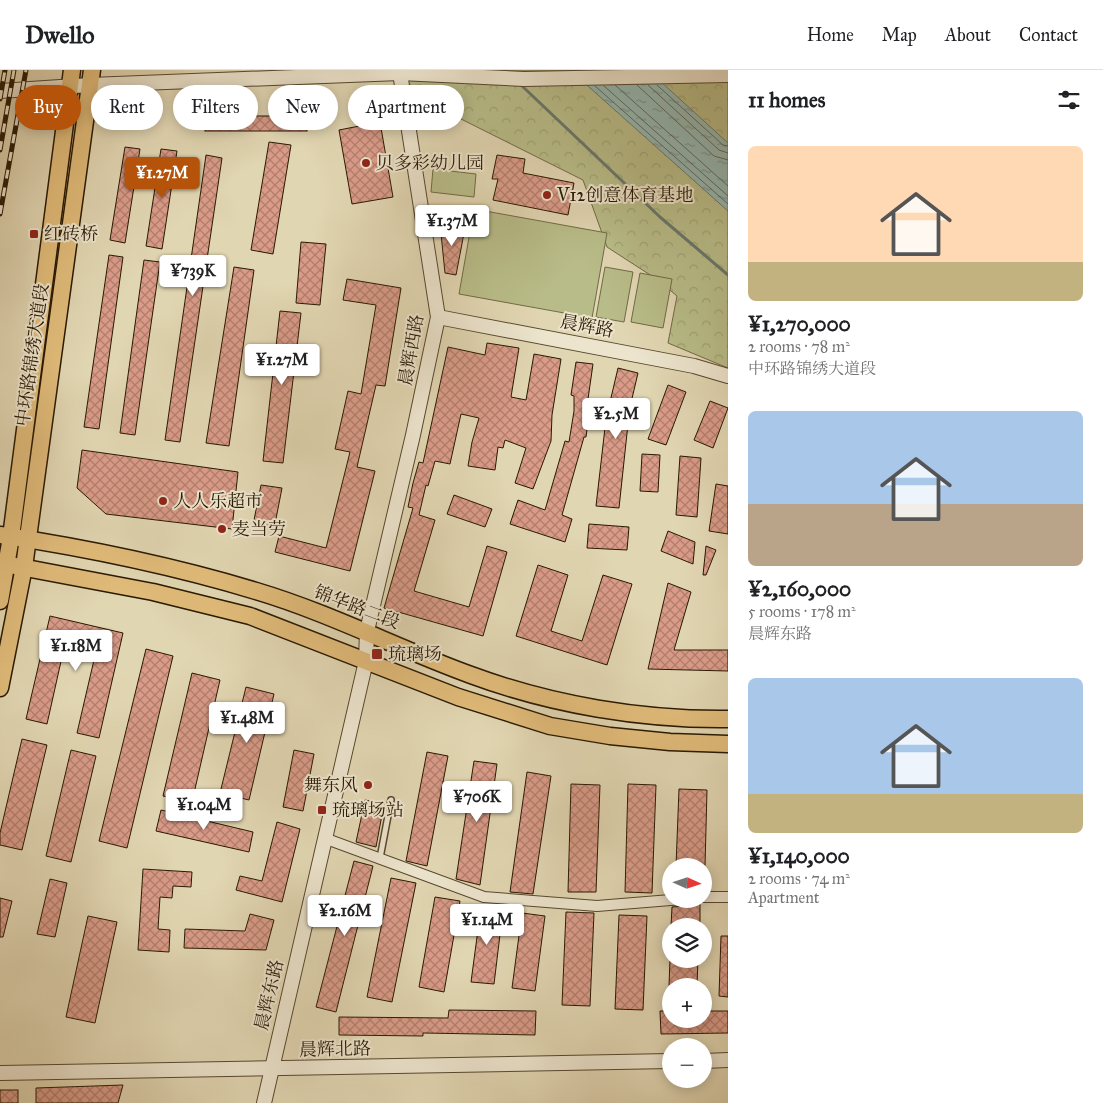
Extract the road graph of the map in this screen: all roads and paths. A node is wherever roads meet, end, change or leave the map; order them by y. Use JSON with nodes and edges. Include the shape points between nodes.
{"nodes":[{"id":1,"x":72,"y":70,"type":"edge"},
{"id":2,"x":400,"y":73,"type":"junction"},
{"id":3,"x":728,"y":75,"type":"edge"},
{"id":4,"x":91,"y":77,"type":"edge"},
{"id":5,"x":69,"y":85,"type":"edge"},
{"id":6,"x":71,"y":85,"type":"edge"},
{"id":7,"x":15,"y":90,"type":"edge"},
{"id":8,"x":0,"y":91,"type":"edge"},
{"id":9,"x":64,"y":130,"type":"edge"},
{"id":10,"x":438,"y":317,"type":"junction"},
{"id":11,"x":728,"y":376,"type":"edge"},
{"id":12,"x":13,"y":537,"type":"edge"},
{"id":13,"x":4,"y":563,"type":"edge"},
{"id":14,"x":24,"y":567,"type":"junction"},
{"id":15,"x":0,"y":601,"type":"edge"},
{"id":16,"x":367,"y":631,"type":"junction"},
{"id":17,"x":366,"y":661,"type":"junction"},
{"id":18,"x":0,"y":688,"type":"edge"},
{"id":19,"x":728,"y":719,"type":"edge"},
{"id":20,"x":728,"y":744,"type":"edge"},
{"id":21,"x":391,"y":800,"type":"dead end"},
{"id":22,"x":324,"y":838,"type":"junction"},
{"id":23,"x":380,"y":858,"type":"junction"},
{"id":24,"x":712,"y":897,"type":"edge"},
{"id":25,"x":728,"y":897,"type":"edge"},
{"id":26,"x":662,"y":901,"type":"edge"},
{"id":27,"x":728,"y":1060,"type":"edge"},
{"id":28,"x":662,"y":1061,"type":"edge"},
{"id":29,"x":712,"y":1061,"type":"edge"},
{"id":30,"x":272,"y":1069,"type":"junction"},
{"id":31,"x":0,"y":1073,"type":"edge"},
{"id":32,"x":264,"y":1103,"type":"edge"}],
"edges":[{"from":1,"to":5,"type":"main road","name":"中环路锦绣大道段"},
{"from":2,"to":3,"type":"street","via":[[524,79]]},
{"from":2,"to":4,"type":"street"},
{"from":2,"to":10,"type":"street","name":"晨辉西路"},
{"from":4,"to":6,"type":"street"},
{"from":4,"to":12,"type":"main road","name":"中环路锦绣大道段"},
{"from":7,"to":8,"type":"street"},
{"from":9,"to":12,"type":"main road","name":"中环路锦绣大道段"},
{"from":10,"to":11,"type":"street","name":"晨辉路","via":[[694,366]]},
{"from":10,"to":16,"type":"street","name":"晨辉西路"},
{"from":12,"to":13,"type":"main road","name":"中环路锦绣大道段"},
{"from":12,"to":14,"type":"main road","name":"中环路锦绣大道段"},
{"from":12,"to":16,"type":"main road","name":"锦华路二段","via":[[158,566],[256,591]]},
{"from":13,"to":14,"type":"main road"},
{"from":13,"to":15,"type":"main road","name":"中环路锦绣大道段"},
{"from":14,"to":17,"type":"main road","via":[[153,592],[250,616]]},
{"from":14,"to":18,"type":"main road","name":"中环路锦绣大道段"},
{"from":16,"to":17,"type":"street","name":"晨辉东路"},
{"from":16,"to":19,"type":"main road","name":"锦华路二段","via":[[472,676],[560,702],[637,714]]},
{"from":17,"to":20,"type":"main road","via":[[458,697],[550,726],[670,742]]},
{"from":17,"to":22,"type":"street","name":"晨辉东路"},
{"from":21,"to":23,"type":"lane"},
{"from":22,"to":23,"type":"street"},
{"from":22,"to":30,"type":"street","name":"晨辉东路"},
{"from":23,"to":26,"type":"street","via":[[484,897],[598,906]]},
{"from":24,"to":25,"type":"street"},
{"from":27,"to":29,"type":"street"},
{"from":28,"to":30,"type":"street","name":"晨辉北路"},
{"from":30,"to":31,"type":"street","name":"晨辉北路"},
{"from":30,"to":32,"type":"street","name":"晨辉东路"}]}
